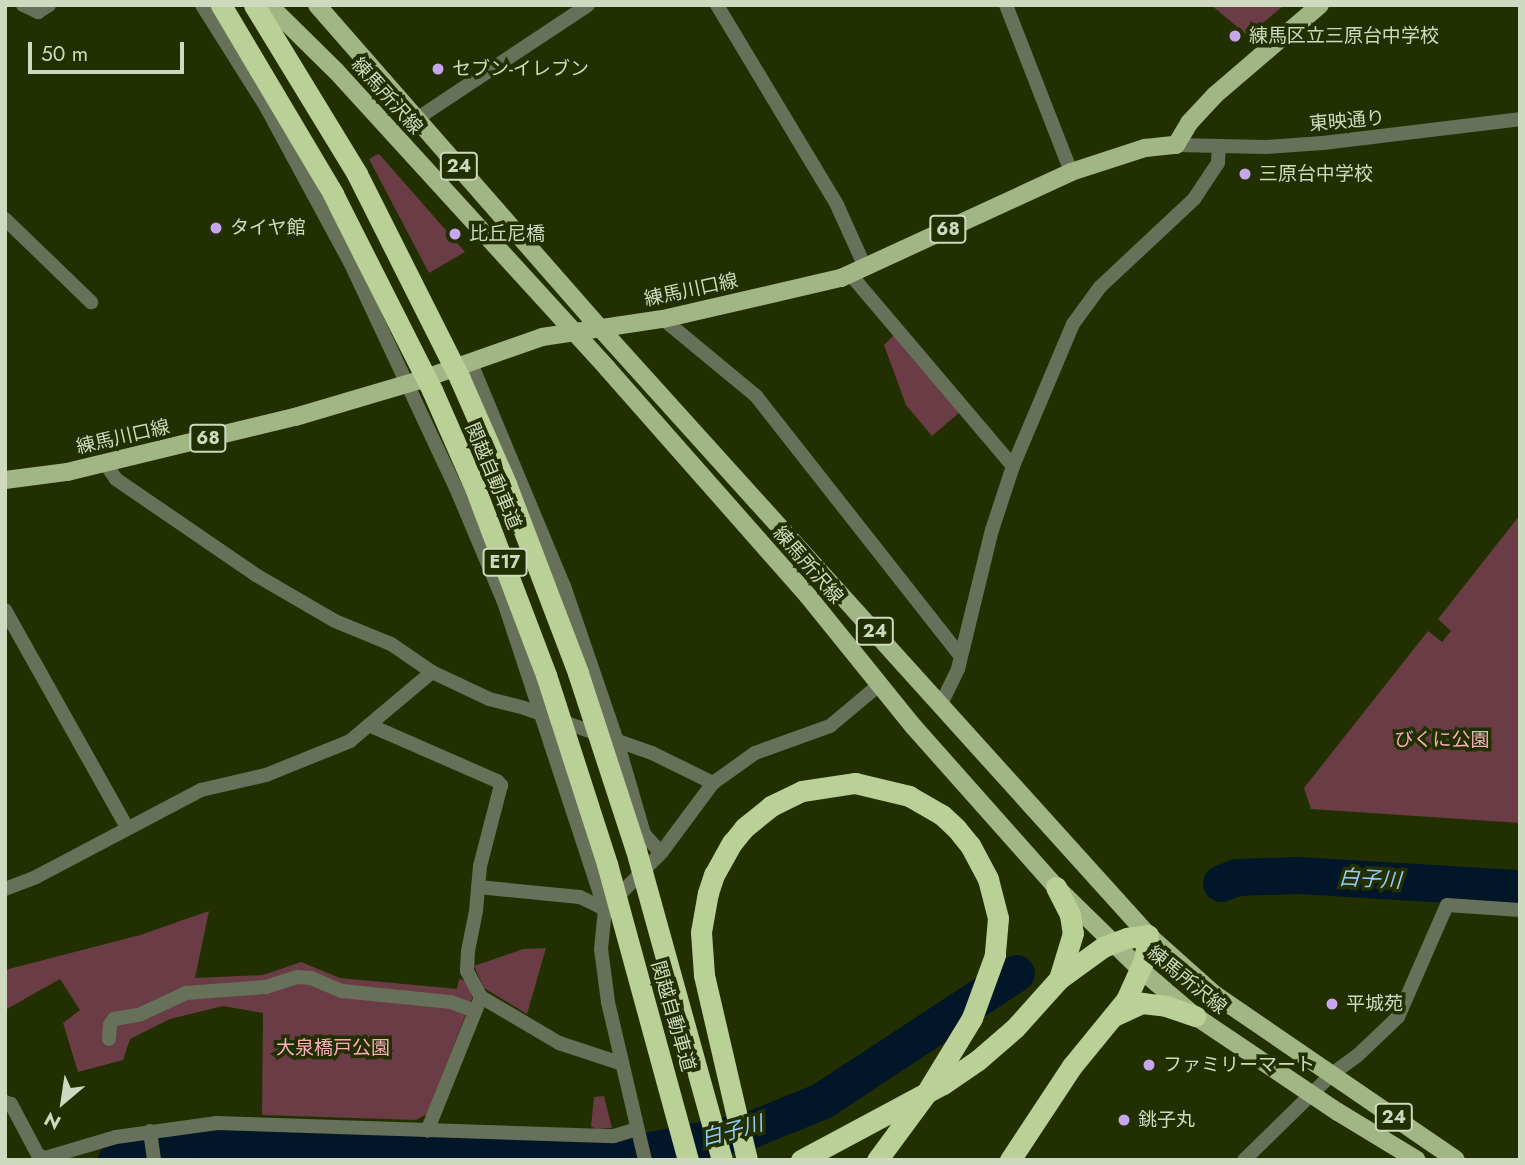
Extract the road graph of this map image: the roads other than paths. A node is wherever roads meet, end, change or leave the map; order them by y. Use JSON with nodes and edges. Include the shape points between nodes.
{"nodes":[{"id":1,"x":23,"y":5,"type":"edge"},
{"id":2,"x":50,"y":5,"type":"edge"},
{"id":3,"x":202,"y":5,"type":"edge"},
{"id":4,"x":221,"y":5,"type":"edge"},
{"id":5,"x":254,"y":5,"type":"edge"},
{"id":6,"x":269,"y":5,"type":"edge"},
{"id":7,"x":317,"y":5,"type":"edge"},
{"id":8,"x":587,"y":5,"type":"edge"},
{"id":9,"x":717,"y":5,"type":"edge"},
{"id":10,"x":1006,"y":5,"type":"edge"},
{"id":11,"x":1320,"y":5,"type":"edge"},
{"id":12,"x":418,"y":118,"type":"junction"},
{"id":13,"x":1520,"y":119,"type":"edge"},
{"id":14,"x":1176,"y":145,"type":"junction"},
{"id":15,"x":1219,"y":146,"type":"junction"},
{"id":16,"x":1071,"y":172,"type":"junction"},
{"id":17,"x":5,"y":219,"type":"edge"},
{"id":18,"x":857,"y":271,"type":"junction"},
{"id":19,"x":91,"y":302,"type":"dead end"},
{"id":20,"x":663,"y":319,"type":"junction"},
{"id":21,"x":600,"y":328,"type":"junction"},
{"id":22,"x":573,"y":332,"type":"junction"},
{"id":23,"x":471,"y":363,"type":"junction"},
{"id":24,"x":407,"y":384,"type":"junction"},
{"id":25,"x":105,"y":463,"type":"junction"},
{"id":26,"x":1013,"y":466,"type":"junction"},
{"id":27,"x":5,"y":480,"type":"edge"},
{"id":28,"x":5,"y":610,"type":"edge"},
{"id":29,"x":960,"y":655,"type":"junction"},
{"id":30,"x":432,"y":672,"type":"junction"},
{"id":31,"x":879,"y":685,"type":"junction"},
{"id":32,"x":941,"y":704,"type":"junction"},
{"id":33,"x":540,"y":713,"type":"junction"},
{"id":34,"x":369,"y":725,"type":"junction"},
{"id":35,"x":617,"y":741,"type":"junction"},
{"id":36,"x":713,"y":783,"type":"junction"},
{"id":37,"x":127,"y":827,"type":"junction"},
{"id":38,"x":661,"y":853,"type":"junction"},
{"id":39,"x":478,"y":887,"type":"junction"},
{"id":40,"x":1056,"y":887,"type":"junction"},
{"id":41,"x":5,"y":889,"type":"edge"},
{"id":42,"x":605,"y":909,"type":"junction"},
{"id":43,"x":1520,"y":910,"type":"edge"},
{"id":44,"x":1148,"y":935,"type":"junction"},
{"id":45,"x":1112,"y":943,"type":"junction"},
{"id":46,"x":1140,"y":970,"type":"junction"},
{"id":47,"x":1059,"y":979,"type":"junction"},
{"id":48,"x":478,"y":1004,"type":"junction"},
{"id":49,"x":1116,"y":1015,"type":"junction"},
{"id":50,"x":1195,"y":1016,"type":"junction"},
{"id":51,"x":109,"y":1039,"type":"dead end"},
{"id":52,"x":620,"y":1063,"type":"junction"},
{"id":53,"x":1332,"y":1074,"type":"junction"},
{"id":54,"x":1310,"y":1094,"type":"junction"},
{"id":55,"x":5,"y":1102,"type":"edge"},
{"id":56,"x":426,"y":1131,"type":"junction"},
{"id":57,"x":638,"y":1133,"type":"junction"},
{"id":58,"x":150,"y":1134,"type":"junction"},
{"id":59,"x":154,"y":1160,"type":"edge"},
{"id":60,"x":645,"y":1160,"type":"edge"},
{"id":61,"x":688,"y":1160,"type":"edge"},
{"id":62,"x":722,"y":1160,"type":"edge"},
{"id":63,"x":747,"y":1160,"type":"edge"},
{"id":64,"x":801,"y":1160,"type":"edge"},
{"id":65,"x":877,"y":1160,"type":"edge"},
{"id":66,"x":1010,"y":1160,"type":"edge"},
{"id":67,"x":1244,"y":1160,"type":"edge"},
{"id":68,"x":1416,"y":1160,"type":"edge"},
{"id":69,"x":1456,"y":1160,"type":"edge"}],
"edges":[{"from":1,"to":2,"type":"street","via":[[38,12]]},
{"from":3,"to":24,"type":"street","via":[[265,105],[344,250]]},
{"from":4,"to":61,"type":"highway","name":"関越自動車道","number":"E17","bridge":true,"via":[[333,194],[432,390],[475,488],[546,675],[607,864]]},
{"from":5,"to":62,"type":"highway","name":"関越自動車道","number":"E17","bridge":true,"via":[[357,174],[460,379],[506,484],[578,673],[628,826]]},
{"from":6,"to":22,"type":"main road","name":"練馬所沢線","number":"24","via":[[336,71]]},
{"from":7,"to":12,"type":"main road","name":"練馬所沢線","number":"24"},
{"from":8,"to":12,"type":"street"},
{"from":9,"to":18,"type":"street","via":[[837,205]]},
{"from":10,"to":16,"type":"street"},
{"from":11,"to":14,"type":"main road","via":[[1215,95]]},
{"from":12,"to":21,"type":"main road","name":"練馬所沢線","number":"24"},
{"from":13,"to":15,"type":"street","name":"東映通り","via":[[1323,143]]},
{"from":14,"to":15,"type":"street","name":"東映通り"},
{"from":14,"to":16,"type":"main road","name":"練馬川口線","number":"68","via":[[1145,148]]},
{"from":15,"to":26,"type":"street","via":[[1218,163],[1194,199],[1100,287],[1073,324]]},
{"from":16,"to":18,"type":"main road","name":"練馬川口線","number":"68"},
{"from":17,"to":19,"type":"street"},
{"from":18,"to":20,"type":"main road","name":"練馬川口線","number":"68"},
{"from":18,"to":26,"type":"street"},
{"from":20,"to":21,"type":"main road","name":"練馬川口線","number":"68"},
{"from":20,"to":29,"type":"street","via":[[756,396]]},
{"from":21,"to":22,"type":"main road","name":"練馬川口線","number":"68"},
{"from":21,"to":32,"type":"main road","name":"練馬所沢線","number":"24"},
{"from":22,"to":23,"type":"main road","name":"練馬川口線","number":"68","via":[[542,337]]},
{"from":22,"to":31,"type":"main road","name":"練馬所沢線","number":"24","via":[[808,596]]},
{"from":23,"to":24,"type":"main road","name":"練馬川口線","number":"68"},
{"from":23,"to":35,"type":"street","via":[[543,529]]},
{"from":24,"to":25,"type":"main road","name":"練馬川口線","number":"68"},
{"from":24,"to":33,"type":"street","via":[[504,603]]},
{"from":25,"to":27,"type":"main road","name":"練馬川口線","number":"68"},
{"from":25,"to":30,"type":"street","via":[[116,479],[256,575],[335,621],[391,644]]},
{"from":26,"to":29,"type":"street"},
{"from":28,"to":37,"type":"street"},
{"from":29,"to":32,"type":"street"},
{"from":30,"to":33,"type":"street","via":[[489,699]]},
{"from":30,"to":34,"type":"street"},
{"from":31,"to":36,"type":"street","via":[[830,726],[755,753]]},
{"from":31,"to":40,"type":"main road","name":"練馬所沢線","number":"24"},
{"from":32,"to":44,"type":"main road","name":"練馬所沢線","number":"24"},
{"from":33,"to":35,"type":"street"},
{"from":33,"to":42,"type":"street"},
{"from":34,"to":37,"type":"street","via":[[351,741],[266,775],[201,790]]},
{"from":34,"to":39,"type":"street","via":[[501,785]]},
{"from":35,"to":36,"type":"street"},
{"from":35,"to":38,"type":"street","via":[[644,834]]},
{"from":36,"to":38,"type":"street"},
{"from":37,"to":41,"type":"street"},
{"from":38,"to":42,"type":"street"},
{"from":39,"to":42,"type":"street","via":[[580,897]]},
{"from":39,"to":48,"type":"street","via":[[467,971]]},
{"from":40,"to":45,"type":"main road","name":"練馬所沢線","number":"24"},
{"from":40,"to":47,"type":"highway","via":[[1073,933]]},
{"from":42,"to":52,"type":"street","via":[[601,949]]},
{"from":43,"to":53,"type":"street","via":[[1447,905],[1398,1017]]},
{"from":44,"to":45,"type":"highway"},
{"from":44,"to":46,"type":"highway"},
{"from":44,"to":53,"type":"main road","name":"練馬所沢線","number":"24","via":[[1214,994]]},
{"from":45,"to":46,"type":"main road","name":"練馬所沢線","number":"24"},
{"from":45,"to":47,"type":"highway"},
{"from":46,"to":49,"type":"highway"},
{"from":46,"to":50,"type":"main road","name":"練馬所沢線","number":"24"},
{"from":47,"to":64,"type":"highway","via":[[1015,1028],[943,1084]]},
{"from":48,"to":51,"type":"street","via":[[342,991],[297,977],[266,987],[178,996],[141,1014],[114,1019]]},
{"from":48,"to":52,"type":"street","via":[[559,1043]]},
{"from":48,"to":56,"type":"street"},
{"from":49,"to":50,"type":"highway","via":[[1142,1003]]},
{"from":49,"to":66,"type":"highway","via":[[1072,1066]]},
{"from":50,"to":54,"type":"main road","name":"練馬所沢線","number":"24"},
{"from":52,"to":57,"type":"street"},
{"from":53,"to":54,"type":"street"},
{"from":53,"to":69,"type":"main road","name":"練馬所沢線","number":"24"},
{"from":54,"to":67,"type":"street"},
{"from":54,"to":68,"type":"main road","name":"練馬所沢線","number":"24"},
{"from":55,"to":58,"type":"street","via":[[11,1104],[41,1157],[116,1137]]},
{"from":56,"to":57,"type":"street"},
{"from":56,"to":58,"type":"street","via":[[217,1123]]},
{"from":57,"to":60,"type":"street"},
{"from":58,"to":59,"type":"street"},
{"from":63,"to":65,"type":"highway","bridge":true,"via":[[704,975],[701,932],[708,893],[732,843],[771,806],[820,786],[855,783],[909,796],[956,828],[988,879],[998,918],[993,965],[972,1018],[925,1095]]}]}
